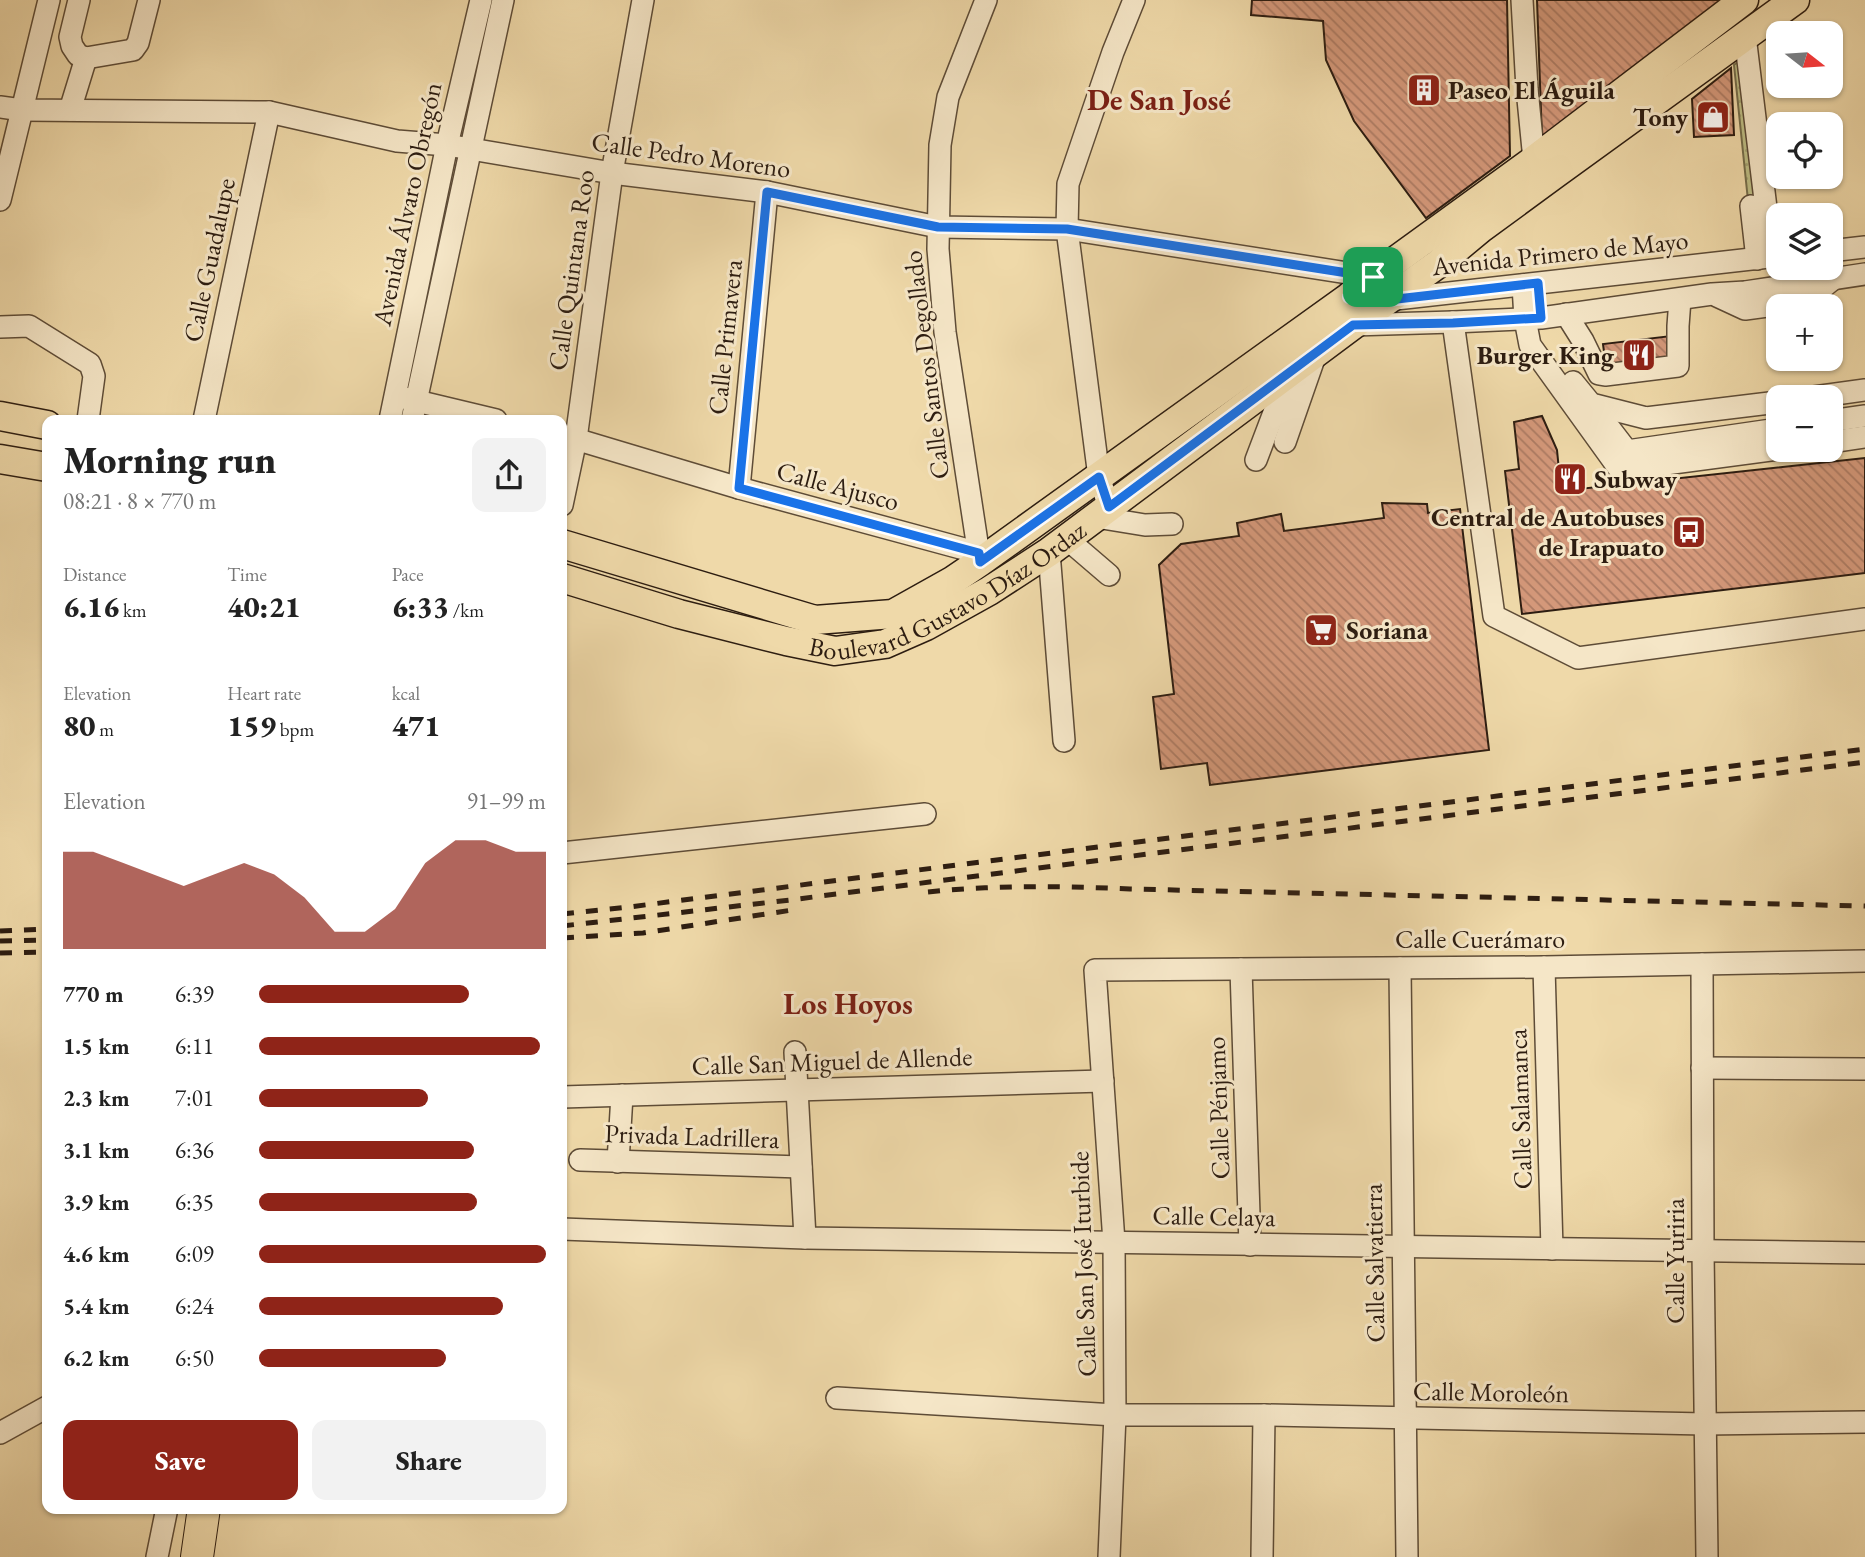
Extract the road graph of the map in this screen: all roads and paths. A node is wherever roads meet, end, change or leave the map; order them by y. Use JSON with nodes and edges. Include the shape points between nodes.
{"nodes":[{"id":1,"x":49,"y":0,"type":"edge"},
{"id":2,"x":79,"y":0,"type":"edge"},
{"id":3,"x":149,"y":0,"type":"edge"},
{"id":4,"x":481,"y":0,"type":"edge"},
{"id":5,"x":503,"y":0,"type":"edge"},
{"id":6,"x":642,"y":0,"type":"edge"},
{"id":7,"x":986,"y":0,"type":"edge"},
{"id":8,"x":1134,"y":0,"type":"edge"},
{"id":9,"x":1522,"y":0,"type":"edge"},
{"id":10,"x":1744,"y":0,"type":"edge"},
{"id":11,"x":1795,"y":0,"type":"edge"},
{"id":12,"x":1739,"y":40,"type":"junction"},
{"id":13,"x":96,"y":57,"type":"junction"},
{"id":14,"x":457,"y":99,"type":"junction"},
{"id":15,"x":0,"y":107,"type":"edge"},
{"id":16,"x":23,"y":110,"type":"junction"},
{"id":17,"x":69,"y":110,"type":"junction"},
{"id":18,"x":269,"y":112,"type":"junction"},
{"id":19,"x":397,"y":141,"type":"junction"},
{"id":20,"x":447,"y":145,"type":"junction"},
{"id":21,"x":471,"y":149,"type":"junction"},
{"id":22,"x":1534,"y":160,"type":"junction"},
{"id":23,"x":612,"y":173,"type":"junction"},
{"id":24,"x":767,"y":192,"type":"junction"},
{"id":25,"x":0,"y":200,"type":"edge"},
{"id":26,"x":938,"y":227,"type":"junction"},
{"id":27,"x":1067,"y":229,"type":"junction"},
{"id":28,"x":1766,"y":235,"type":"edge"},
{"id":29,"x":1865,"y":247,"type":"edge"},
{"id":30,"x":1843,"y":250,"type":"edge"},
{"id":31,"x":1766,"y":257,"type":"edge"},
{"id":32,"x":1849,"y":276,"type":"edge"},
{"id":33,"x":1531,"y":284,"type":"junction"},
{"id":34,"x":1381,"y":289,"type":"junction"},
{"id":35,"x":1865,"y":293,"type":"edge"},
{"id":36,"x":1680,"y":299,"type":"junction"},
{"id":37,"x":1566,"y":314,"type":"junction"},
{"id":38,"x":1533,"y":318,"type":"junction"},
{"id":39,"x":1453,"y":323,"type":"junction"},
{"id":40,"x":1353,"y":325,"type":"junction"},
{"id":41,"x":0,"y":327,"type":"edge"},
{"id":42,"x":1316,"y":353,"type":"junction"},
{"id":43,"x":1289,"y":373,"type":"junction"},
{"id":44,"x":1865,"y":390,"type":"edge"},
{"id":45,"x":1843,"y":393,"type":"edge"},
{"id":46,"x":395,"y":396,"type":"junction"},
{"id":47,"x":1766,"y":403,"type":"edge"},
{"id":48,"x":1591,"y":404,"type":"junction"},
{"id":49,"x":414,"y":411,"type":"edge"},
{"id":50,"x":89,"y":415,"type":"edge"},
{"id":51,"x":205,"y":415,"type":"edge"},
{"id":52,"x":391,"y":415,"type":"edge"},
{"id":53,"x":450,"y":415,"type":"edge"},
{"id":54,"x":0,"y":416,"type":"edge"},
{"id":55,"x":1865,"y":416,"type":"edge"},
{"id":56,"x":1843,"y":419,"type":"edge"},
{"id":57,"x":42,"y":424,"type":"edge"},
{"id":58,"x":1766,"y":431,"type":"edge"},
{"id":59,"x":569,"y":437,"type":"edge"},
{"id":60,"x":1865,"y":437,"type":"edge"},
{"id":61,"x":1843,"y":440,"type":"edge"},
{"id":62,"x":1285,"y":442,"type":"dead end"},
{"id":63,"x":1766,"y":451,"type":"edge"},
{"id":64,"x":567,"y":456,"type":"edge"},
{"id":65,"x":0,"y":459,"type":"edge"},
{"id":66,"x":1256,"y":460,"type":"dead end"},
{"id":67,"x":42,"y":466,"type":"edge"},
{"id":68,"x":1099,"y":477,"type":"junction"},
{"id":69,"x":739,"y":488,"type":"junction"},
{"id":70,"x":1102,"y":512,"type":"junction"},
{"id":71,"x":1172,"y":524,"type":"dead end"},
{"id":72,"x":567,"y":545,"type":"edge"},
{"id":73,"x":1058,"y":545,"type":"junction"},
{"id":74,"x":979,"y":558,"type":"junction"},
{"id":75,"x":1108,"y":575,"type":"dead end"},
{"id":76,"x":567,"y":580,"type":"edge"},
{"id":77,"x":1865,"y":619,"type":"edge"},
{"id":78,"x":1063,"y":741,"type":"dead end"},
{"id":79,"x":925,"y":814,"type":"dead end"},
{"id":80,"x":567,"y":852,"type":"edge"},
{"id":81,"x":1865,"y":961,"type":"edge"},
{"id":82,"x":1702,"y":964,"type":"junction"},
{"id":83,"x":1544,"y":967,"type":"junction"},
{"id":84,"x":1400,"y":968,"type":"junction"},
{"id":85,"x":1241,"y":969,"type":"junction"},
{"id":86,"x":1096,"y":970,"type":"joint"},
{"id":87,"x":795,"y":1052,"type":"dead end"},
{"id":88,"x":1702,"y":1068,"type":"junction"},
{"id":89,"x":1865,"y":1069,"type":"edge"},
{"id":90,"x":1103,"y":1081,"type":"junction"},
{"id":91,"x":797,"y":1090,"type":"junction"},
{"id":92,"x":622,"y":1094,"type":"junction"},
{"id":93,"x":567,"y":1097,"type":"edge"},
{"id":94,"x":580,"y":1160,"type":"dead end"},
{"id":95,"x":618,"y":1162,"type":"junction"},
{"id":96,"x":802,"y":1167,"type":"junction"},
{"id":97,"x":567,"y":1229,"type":"edge"},
{"id":98,"x":805,"y":1238,"type":"junction"},
{"id":99,"x":1114,"y":1241,"type":"junction"},
{"id":100,"x":1251,"y":1245,"type":"junction"},
{"id":101,"x":1402,"y":1247,"type":"junction"},
{"id":102,"x":1552,"y":1249,"type":"junction"},
{"id":103,"x":1703,"y":1251,"type":"junction"},
{"id":104,"x":1865,"y":1253,"type":"edge"},
{"id":105,"x":837,"y":1398,"type":"dead end"},
{"id":106,"x":42,"y":1410,"type":"edge"},
{"id":107,"x":1115,"y":1415,"type":"junction"},
{"id":108,"x":1264,"y":1415,"type":"junction"},
{"id":109,"x":1405,"y":1418,"type":"junction"},
{"id":110,"x":1865,"y":1422,"type":"edge"},
{"id":111,"x":1705,"y":1424,"type":"junction"},
{"id":112,"x":0,"y":1433,"type":"edge"},
{"id":113,"x":166,"y":1514,"type":"edge"},
{"id":114,"x":203,"y":1514,"type":"edge"},
{"id":115,"x":157,"y":1557,"type":"edge"},
{"id":116,"x":197,"y":1557,"type":"edge"},
{"id":117,"x":1109,"y":1557,"type":"edge"},
{"id":118,"x":1262,"y":1557,"type":"edge"},
{"id":119,"x":1407,"y":1557,"type":"edge"},
{"id":120,"x":1707,"y":1557,"type":"edge"}],
"edges":[{"from":1,"to":16,"type":"street"},
{"from":2,"to":13,"type":"street","via":[[72,46],[78,55]]},
{"from":3,"to":13,"type":"street","via":[[133,50]]},
{"from":4,"to":14,"type":"street","name":"Avenida Álvaro Obregón"},
{"from":5,"to":21,"type":"street","name":"Avenida Álvaro Obregón"},
{"from":6,"to":23,"type":"street","name":"Calle Quintana Roo"},
{"from":7,"to":26,"type":"street","name":"Calle Santos Degollado","via":[[948,97],[940,145]]},
{"from":8,"to":27,"type":"street","via":[[1068,184]]},
{"from":9,"to":22,"type":"street"},
{"from":10,"to":22,"type":"main road","name":"Boulevard Gustavo Díaz Ordaz"},
{"from":11,"to":12,"type":"main road","name":"Boulevard Gustavo Díaz Ordaz"},
{"from":12,"to":28,"type":"street"},
{"from":12,"to":34,"type":"main road","name":"Boulevard Gustavo Díaz Ordaz","via":[[1457,250]]},
{"from":13,"to":17,"type":"street"},
{"from":14,"to":19,"type":"street","via":[[449,114],[427,132]]},
{"from":14,"to":20,"type":"street","name":"Avenida Álvaro Obregón"},
{"from":15,"to":16,"type":"street","name":"Calle Pedro Moreno"},
{"from":16,"to":17,"type":"street","name":"Calle Pedro Moreno"},
{"from":16,"to":25,"type":"street"},
{"from":17,"to":18,"type":"street","name":"Calle Pedro Moreno"},
{"from":18,"to":19,"type":"street","name":"Calle Pedro Moreno"},
{"from":18,"to":51,"type":"street","name":"Calle Guadalupe"},
{"from":19,"to":20,"type":"street","name":"Calle Pedro Moreno"},
{"from":20,"to":21,"type":"street","name":"Calle Pedro Moreno"},
{"from":20,"to":46,"type":"street","name":"Avenida Álvaro Obregón"},
{"from":21,"to":23,"type":"street","name":"Calle Pedro Moreno"},
{"from":21,"to":49,"type":"street","name":"Avenida Álvaro Obregón"},
{"from":22,"to":34,"type":"main road","name":"Boulevard Gustavo Díaz Ordaz"},
{"from":23,"to":24,"type":"street","name":"Calle Pedro Moreno"},
{"from":23,"to":59,"type":"street","name":"Calle Quintana Roo"},
{"from":24,"to":26,"type":"street","name":"Calle Pedro Moreno"},
{"from":24,"to":69,"type":"street","name":"Calle Primavera"},
{"from":26,"to":27,"type":"street","name":"Calle Pedro Moreno"},
{"from":26,"to":74,"type":"street","name":"Calle Santos Degollado","via":[[945,332]]},
{"from":27,"to":34,"type":"street","name":"Calle Pedro Moreno"},
{"from":27,"to":68,"type":"street"},
{"from":29,"to":30,"type":"street"},
{"from":31,"to":33,"type":"street","name":"Avenida Primero de Mayo"},
{"from":32,"to":35,"type":"street"},
{"from":32,"to":36,"type":"street"},
{"from":33,"to":34,"type":"street","name":"Avenida Primero de Mayo"},
{"from":33,"to":38,"type":"street"},
{"from":34,"to":40,"type":"main road","name":"Boulevard Gustavo Díaz Ordaz"},
{"from":34,"to":68,"type":"main road","name":"Boulevard Gustavo Díaz Ordaz","via":[[1349,297]]},
{"from":36,"to":37,"type":"street"},
{"from":36,"to":37,"type":"street","via":[[1678,366],[1605,376],[1599,374]]},
{"from":37,"to":38,"type":"street"},
{"from":38,"to":39,"type":"street"},
{"from":38,"to":48,"type":"street","via":[[1542,340]]},
{"from":38,"to":63,"type":"street","via":[[1530,345],[1620,470]]},
{"from":39,"to":40,"type":"street"},
{"from":39,"to":77,"type":"street","via":[[1494,616],[1578,658]]},
{"from":40,"to":42,"type":"main road","name":"Boulevard Gustavo Díaz Ordaz"},
{"from":41,"to":50,"type":"street","via":[[29,326],[90,364],[94,376]]},
{"from":42,"to":43,"type":"main road","name":"Boulevard Gustavo Díaz Ordaz"},
{"from":42,"to":62,"type":"street"},
{"from":43,"to":66,"type":"street"},
{"from":43,"to":70,"type":"main road","name":"Boulevard Gustavo Díaz Ordaz"},
{"from":44,"to":45,"type":"street"},
{"from":46,"to":49,"type":"street"},
{"from":46,"to":52,"type":"street","name":"Avenida Álvaro Obregón"},
{"from":47,"to":48,"type":"street","via":[[1646,418]]},
{"from":48,"to":58,"type":"street","via":[[1627,451]]},
{"from":49,"to":53,"type":"street"},
{"from":54,"to":57,"type":"main road"},
{"from":55,"to":56,"type":"street"},
{"from":59,"to":64,"type":"street","name":"Calle Quintana Roo"},
{"from":59,"to":69,"type":"street","name":"Calle Ajusco"},
{"from":60,"to":61,"type":"street"},
{"from":65,"to":67,"type":"main road"},
{"from":68,"to":70,"type":"street"},
{"from":68,"to":74,"type":"main road","name":"Boulevard Gustavo Díaz Ordaz"},
{"from":69,"to":74,"type":"street","name":"Calle Ajusco"},
{"from":70,"to":71,"type":"street","via":[[1145,525]]},
{"from":70,"to":73,"type":"main road","name":"Boulevard Gustavo Díaz Ordaz"},
{"from":72,"to":74,"type":"main road","name":"Boulevard Gustavo Díaz Ordaz","via":[[816,620],[893,614],[953,581]]},
{"from":73,"to":75,"type":"street"},
{"from":73,"to":76,"type":"main road","name":"Boulevard Gustavo Díaz Ordaz","via":[[926,626],[885,644],[835,651],[679,614]]},
{"from":73,"to":78,"type":"street"},
{"from":79,"to":80,"type":"street"},
{"from":81,"to":82,"type":"street","name":"Calle Cuerámaro"},
{"from":82,"to":83,"type":"street","name":"Calle Cuerámaro"},
{"from":82,"to":88,"type":"street","name":"Calle Yuriria"},
{"from":83,"to":84,"type":"street","name":"Calle Cuerámaro"},
{"from":83,"to":102,"type":"street","name":"Calle Salamanca"},
{"from":84,"to":85,"type":"street","name":"Calle Cuerámaro"},
{"from":84,"to":101,"type":"street","name":"Calle Salvatierra"},
{"from":85,"to":86,"type":"street","name":"Calle Cuerámaro"},
{"from":85,"to":100,"type":"street","name":"Calle Pénjamo"},
{"from":86,"to":90,"type":"street","name":"Calle San José Iturbide"},
{"from":87,"to":91,"type":"street"},
{"from":88,"to":89,"type":"street"},
{"from":88,"to":103,"type":"street","name":"Calle Yuriria"},
{"from":90,"to":91,"type":"street","name":"Calle San Miguel de Allende"},
{"from":90,"to":99,"type":"street","name":"Calle San José Iturbide"},
{"from":91,"to":92,"type":"street","name":"Calle San Miguel de Allende"},
{"from":91,"to":96,"type":"street"},
{"from":92,"to":93,"type":"street","name":"Calle San Miguel de Allende"},
{"from":92,"to":95,"type":"street"},
{"from":94,"to":95,"type":"street","name":"Privada Ladrillera"},
{"from":95,"to":96,"type":"street","name":"Privada Ladrillera"},
{"from":96,"to":98,"type":"street"},
{"from":97,"to":98,"type":"street","name":"Calle Celaya"},
{"from":98,"to":99,"type":"street","name":"Calle Celaya"},
{"from":99,"to":100,"type":"street","name":"Calle Celaya"},
{"from":99,"to":107,"type":"street","name":"Calle San José Iturbide"},
{"from":100,"to":101,"type":"street","name":"Calle Celaya"},
{"from":101,"to":102,"type":"street","name":"Calle Celaya"},
{"from":101,"to":109,"type":"street","name":"Calle Salvatierra"},
{"from":102,"to":103,"type":"street","name":"Calle Celaya"},
{"from":103,"to":104,"type":"street","name":"Calle Celaya"},
{"from":103,"to":111,"type":"street","name":"Calle Yuriria"},
{"from":105,"to":107,"type":"street","name":"Calle Moroleón"},
{"from":106,"to":112,"type":"street"},
{"from":107,"to":108,"type":"street","name":"Calle Moroleón"},
{"from":107,"to":117,"type":"street","name":"Calle San José Iturbide"},
{"from":108,"to":109,"type":"street","name":"Calle Moroleón"},
{"from":108,"to":118,"type":"street"},
{"from":109,"to":111,"type":"street","name":"Calle Moroleón"},
{"from":109,"to":119,"type":"street","name":"Calle Salvatierra"},
{"from":110,"to":111,"type":"street","name":"Calle Moroleón"},
{"from":111,"to":120,"type":"street","name":"Calle Yuriria"},
{"from":113,"to":115,"type":"street"},
{"from":114,"to":116,"type":"highway"}]}
